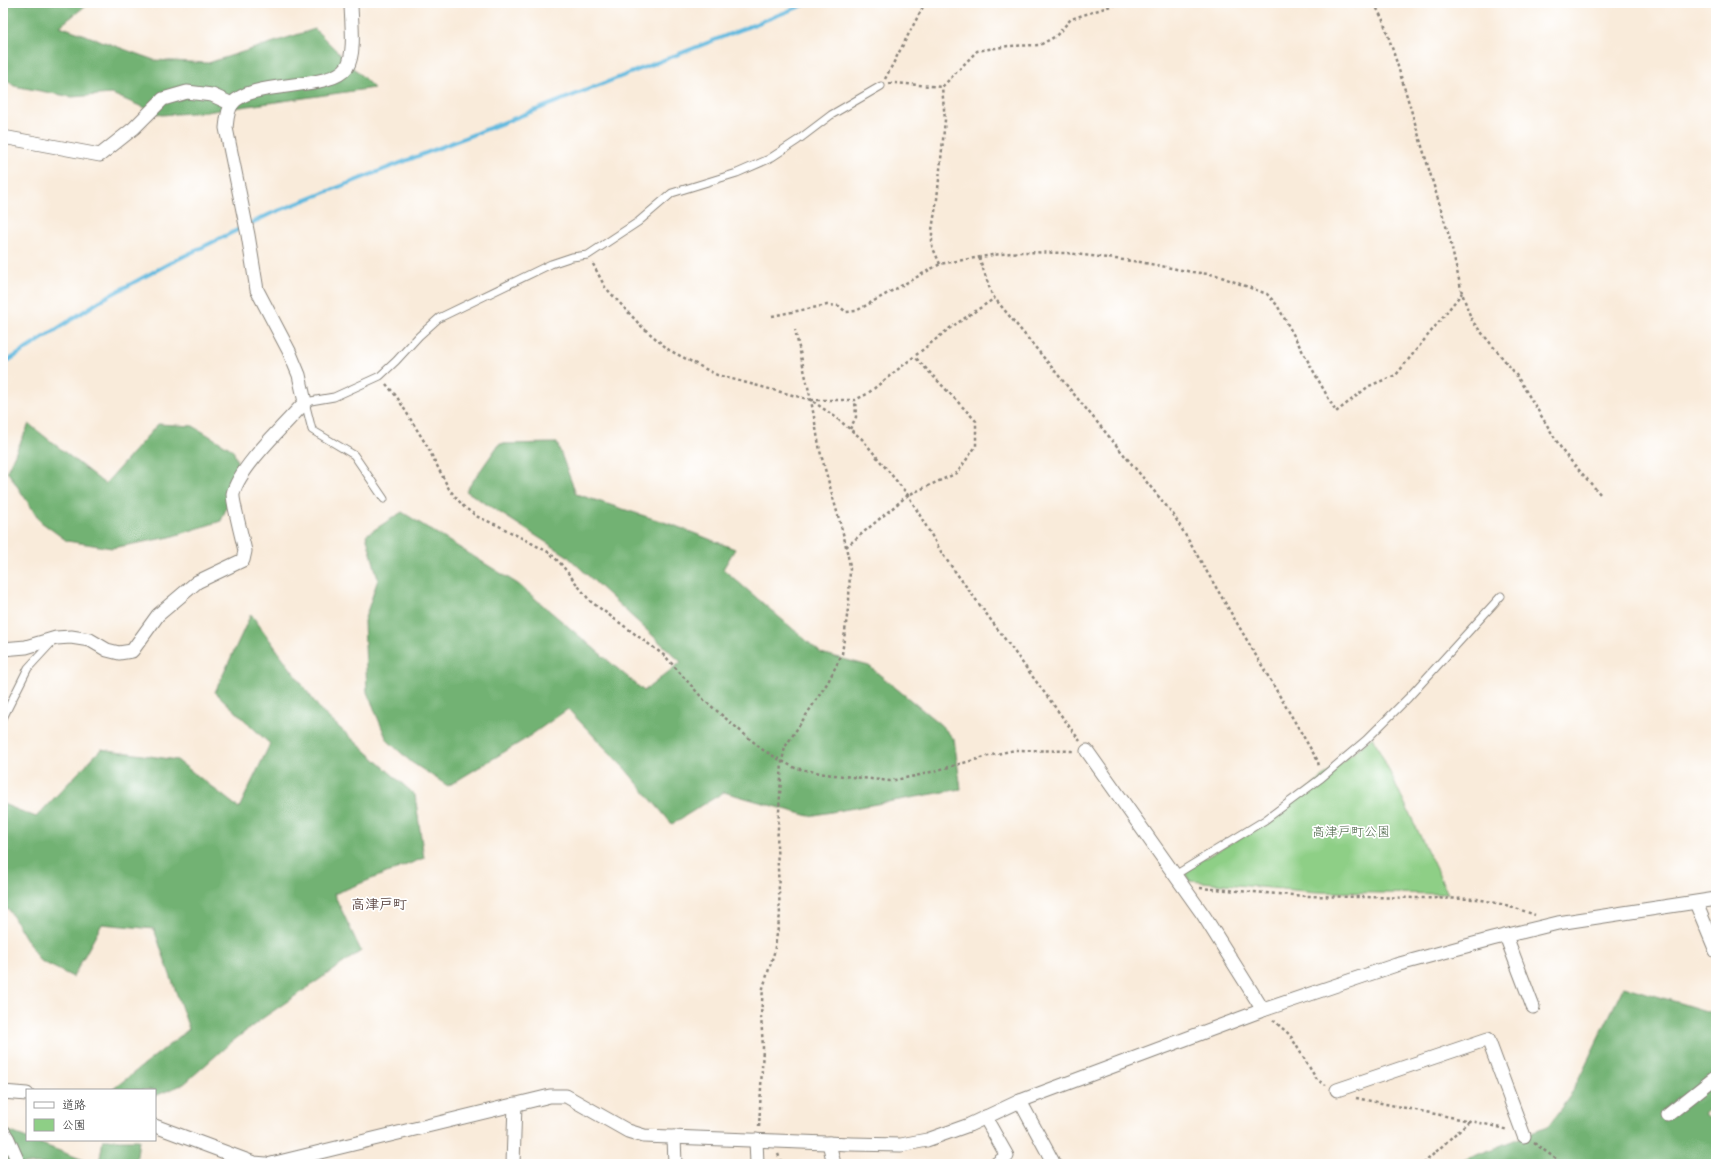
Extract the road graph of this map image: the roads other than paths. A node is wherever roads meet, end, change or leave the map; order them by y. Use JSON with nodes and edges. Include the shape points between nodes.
{"nodes":[{"id":1,"x":351,"y":3,"type":"edge"},
{"id":2,"x":881,"y":86,"type":"road end"},
{"id":3,"x":232,"y":104,"type":"junction"},
{"id":4,"x":3,"y":137,"type":"edge"},
{"id":5,"x":305,"y":402,"type":"junction"},
{"id":6,"x":384,"y":499,"type":"dead end"},
{"id":7,"x":1501,"y":596,"type":"dead end"},
{"id":8,"x":56,"y":638,"type":"junction"},
{"id":9,"x":3,"y":649,"type":"edge"},
{"id":10,"x":3,"y":718,"type":"edge"},
{"id":11,"x":1087,"y":751,"type":"road end"},
{"id":12,"x":1175,"y":874,"type":"junction"},
{"id":13,"x":1716,"y":899,"type":"edge"},
{"id":14,"x":1696,"y":903,"type":"junction"},
{"id":15,"x":1506,"y":936,"type":"junction"},
{"id":16,"x":1716,"y":950,"type":"edge"},
{"id":17,"x":1533,"y":1007,"type":"dead end"},
{"id":18,"x":1263,"y":1010,"type":"junction"},
{"id":19,"x":1714,"y":1083,"type":"edge"},
{"id":20,"x":1337,"y":1090,"type":"road end"},
{"id":21,"x":3,"y":1092,"type":"edge"},
{"id":22,"x":26,"y":1094,"type":"edge"},
{"id":23,"x":1020,"y":1100,"type":"junction"},
{"id":24,"x":515,"y":1104,"type":"junction"},
{"id":25,"x":1668,"y":1115,"type":"dead end"},
{"id":26,"x":985,"y":1117,"type":"junction"},
{"id":27,"x":156,"y":1126,"type":"edge"},
{"id":28,"x":3,"y":1131,"type":"edge"},
{"id":29,"x":1524,"y":1136,"type":"road end"},
{"id":30,"x":674,"y":1137,"type":"junction"},
{"id":31,"x":756,"y":1140,"type":"junction"},
{"id":32,"x":829,"y":1144,"type":"junction"},
{"id":33,"x":19,"y":1164,"type":"edge"},
{"id":34,"x":266,"y":1164,"type":"edge"},
{"id":35,"x":271,"y":1164,"type":"edge"},
{"id":36,"x":513,"y":1164,"type":"edge"},
{"id":37,"x":675,"y":1164,"type":"edge"},
{"id":38,"x":757,"y":1164,"type":"edge"},
{"id":39,"x":834,"y":1164,"type":"edge"},
{"id":40,"x":996,"y":1164,"type":"edge"},
{"id":41,"x":1054,"y":1164,"type":"edge"}],
"edges":[{"from":1,"to":3,"type":"street","via":[[350,58],[340,74],[326,80],[257,92],[241,97]]},
{"from":2,"to":5,"type":"lane","via":[[831,115],[768,159],[737,173],[672,193],[638,222],[588,255],[551,264],[439,318],[380,376],[334,397]]},
{"from":3,"to":4,"type":"street","via":[[212,95],[187,92],[163,99],[134,128],[100,155]]},
{"from":3,"to":5,"type":"street","via":[[227,115],[226,128],[257,290],[289,351],[299,375]]},
{"from":5,"to":6,"type":"lane","via":[[312,430],[354,455]]},
{"from":5,"to":8,"type":"street","via":[[260,451],[239,480],[232,495],[245,551],[243,560],[197,582],[158,615],[132,651],[119,653],[107,650],[90,640]]},
{"from":7,"to":12,"type":"lane","via":[[1366,740],[1320,779],[1265,820]]},
{"from":8,"to":9,"type":"street","via":[[26,647]]},
{"from":8,"to":10,"type":"lane","via":[[28,668]]},
{"from":11,"to":12,"type":"street"},
{"from":12,"to":18,"type":"street"},
{"from":13,"to":14,"type":"street"},
{"from":14,"to":15,"type":"street","via":[[1558,923]]},
{"from":14,"to":16,"type":"street"},
{"from":15,"to":17,"type":"street"},
{"from":15,"to":18,"type":"street","via":[[1396,965]]},
{"from":18,"to":23,"type":"street"},
{"from":19,"to":25,"type":"street"},
{"from":20,"to":29,"type":"street","via":[[1488,1039]]},
{"from":21,"to":22,"type":"street"},
{"from":23,"to":26,"type":"street"},
{"from":23,"to":41,"type":"street"},
{"from":24,"to":30,"type":"street","via":[[550,1096],[566,1096],[628,1131],[644,1136]]},
{"from":24,"to":35,"type":"street"},
{"from":24,"to":36,"type":"street"},
{"from":26,"to":32,"type":"street","via":[[927,1140],[901,1145]]},
{"from":26,"to":40,"type":"street","via":[[1007,1156]]},
{"from":27,"to":34,"type":"street","via":[[254,1163]]},
{"from":28,"to":33,"type":"street"},
{"from":30,"to":31,"type":"street"},
{"from":30,"to":37,"type":"street"},
{"from":31,"to":32,"type":"street"},
{"from":31,"to":38,"type":"street"},
{"from":32,"to":39,"type":"street"}]}
